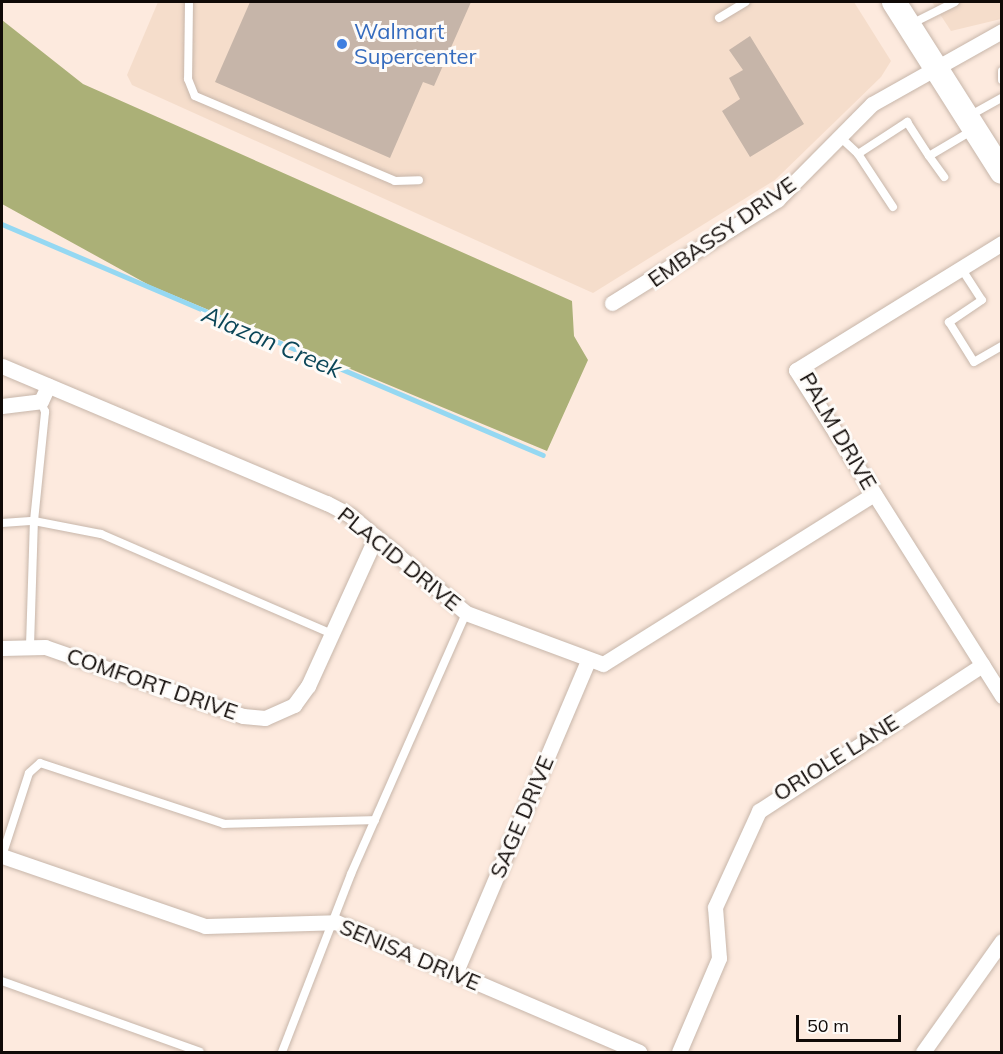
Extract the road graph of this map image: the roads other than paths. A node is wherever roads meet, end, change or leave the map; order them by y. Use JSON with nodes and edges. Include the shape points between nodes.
{"nodes":[{"id":1,"x":189,"y":2,"type":"edge"},
{"id":2,"x":746,"y":2,"type":"edge"},
{"id":3,"x":894,"y":2,"type":"edge"},
{"id":4,"x":955,"y":2,"type":"edge"},
{"id":5,"x":719,"y":18,"type":"dead end"},
{"id":6,"x":909,"y":25,"type":"junction"},
{"id":7,"x":1002,"y":31,"type":"edge"},
{"id":8,"x":934,"y":66,"type":"junction"},
{"id":9,"x":1002,"y":71,"type":"edge"},
{"id":10,"x":1002,"y":80,"type":"edge"},
{"id":11,"x":1002,"y":98,"type":"edge"},
{"id":12,"x":971,"y":124,"type":"junction"},
{"id":13,"x":839,"y":136,"type":"junction"},
{"id":14,"x":858,"y":154,"type":"junction"},
{"id":15,"x":930,"y":156,"type":"junction"},
{"id":16,"x":1000,"y":165,"type":"edge"},
{"id":17,"x":944,"y":177,"type":"dead end"},
{"id":18,"x":419,"y":180,"type":"dead end"},
{"id":19,"x":893,"y":207,"type":"dead end"},
{"id":20,"x":1002,"y":243,"type":"edge"},
{"id":21,"x":961,"y":268,"type":"junction"},
{"id":22,"x":612,"y":303,"type":"dead end"},
{"id":23,"x":1002,"y":346,"type":"edge"},
{"id":24,"x":2,"y":366,"type":"edge"},
{"id":25,"x":48,"y":386,"type":"junction"},
{"id":26,"x":40,"y":401,"type":"junction"},
{"id":27,"x":2,"y":406,"type":"edge"},
{"id":28,"x":874,"y":494,"type":"junction"},
{"id":29,"x":34,"y":521,"type":"junction"},
{"id":30,"x":2,"y":522,"type":"edge"},
{"id":31,"x":376,"y":537,"type":"junction"},
{"id":32,"x":466,"y":613,"type":"junction"},
{"id":33,"x":332,"y":634,"type":"junction"},
{"id":34,"x":30,"y":646,"type":"junction"},
{"id":35,"x":2,"y":648,"type":"edge"},
{"id":36,"x":588,"y":660,"type":"junction"},
{"id":37,"x":982,"y":665,"type":"junction"},
{"id":38,"x":1002,"y":696,"type":"edge"},
{"id":39,"x":375,"y":820,"type":"junction"},
{"id":40,"x":2,"y":856,"type":"edge"},
{"id":41,"x":336,"y":922,"type":"junction"},
{"id":42,"x":1002,"y":941,"type":"edge"},
{"id":43,"x":455,"y":974,"type":"junction"},
{"id":44,"x":2,"y":981,"type":"edge"},
{"id":45,"x":200,"y":1053,"type":"edge"},
{"id":46,"x":282,"y":1053,"type":"edge"},
{"id":47,"x":639,"y":1053,"type":"edge"},
{"id":48,"x":679,"y":1053,"type":"edge"},
{"id":49,"x":923,"y":1053,"type":"edge"}],
"edges":[{"from":1,"to":18,"type":"lane","via":[[188,80],[195,96],[395,181]]},
{"from":2,"to":5,"type":"lane"},
{"from":3,"to":6,"type":"main road"},
{"from":4,"to":6,"type":"lane"},
{"from":6,"to":8,"type":"main road"},
{"from":7,"to":8,"type":"street","name":"EMBASSY DRIVE"},
{"from":8,"to":12,"type":"main road"},
{"from":8,"to":13,"type":"street","name":"EMBASSY DRIVE","via":[[872,104]]},
{"from":9,"to":10,"type":"lane"},
{"from":11,"to":12,"type":"lane"},
{"from":12,"to":15,"type":"lane"},
{"from":12,"to":16,"type":"main road"},
{"from":13,"to":14,"type":"lane"},
{"from":13,"to":22,"type":"street","name":"EMBASSY DRIVE","via":[[777,200]]},
{"from":14,"to":15,"type":"lane","via":[[907,122]]},
{"from":14,"to":19,"type":"lane"},
{"from":15,"to":17,"type":"lane"},
{"from":20,"to":21,"type":"street","name":"PALM DRIVE"},
{"from":21,"to":23,"type":"lane","via":[[982,300],[949,322],[975,363]]},
{"from":21,"to":28,"type":"street","name":"PALM DRIVE","via":[[796,370]]},
{"from":24,"to":25,"type":"street","name":"PLACID DRIVE"},
{"from":25,"to":26,"type":"street"},
{"from":25,"to":31,"type":"street","name":"PLACID DRIVE","via":[[327,503]]},
{"from":26,"to":27,"type":"street"},
{"from":26,"to":29,"type":"lane","via":[[45,412]]},
{"from":28,"to":36,"type":"street","name":"PLACID DRIVE","via":[[608,661]]},
{"from":28,"to":37,"type":"street","name":"PALM DRIVE"},
{"from":29,"to":30,"type":"lane"},
{"from":29,"to":33,"type":"lane","via":[[101,534]]},
{"from":29,"to":34,"type":"lane"},
{"from":31,"to":32,"type":"street","name":"PLACID DRIVE"},
{"from":31,"to":33,"type":"street","name":"COMFORT DRIVE"},
{"from":32,"to":36,"type":"street","name":"PLACID DRIVE"},
{"from":32,"to":39,"type":"lane"},
{"from":33,"to":34,"type":"street","name":"COMFORT DRIVE","via":[[294,705],[264,718]]},
{"from":34,"to":35,"type":"street","name":"COMFORT DRIVE"},
{"from":36,"to":43,"type":"street","name":"SAGE DRIVE"},
{"from":37,"to":38,"type":"street","name":"PALM DRIVE"},
{"from":37,"to":48,"type":"street","name":"ORIOLE LANE","via":[[759,811],[716,907],[719,958]]},
{"from":39,"to":40,"type":"lane","via":[[224,824],[40,763],[29,773]]},
{"from":39,"to":41,"type":"lane"},
{"from":40,"to":41,"type":"street","name":"SENISA DRIVE","via":[[205,926]]},
{"from":41,"to":43,"type":"street","name":"SENISA DRIVE"},
{"from":41,"to":46,"type":"lane"},
{"from":42,"to":49,"type":"street"},
{"from":43,"to":47,"type":"street","name":"SENISA DRIVE"},
{"from":44,"to":45,"type":"lane"}]}
